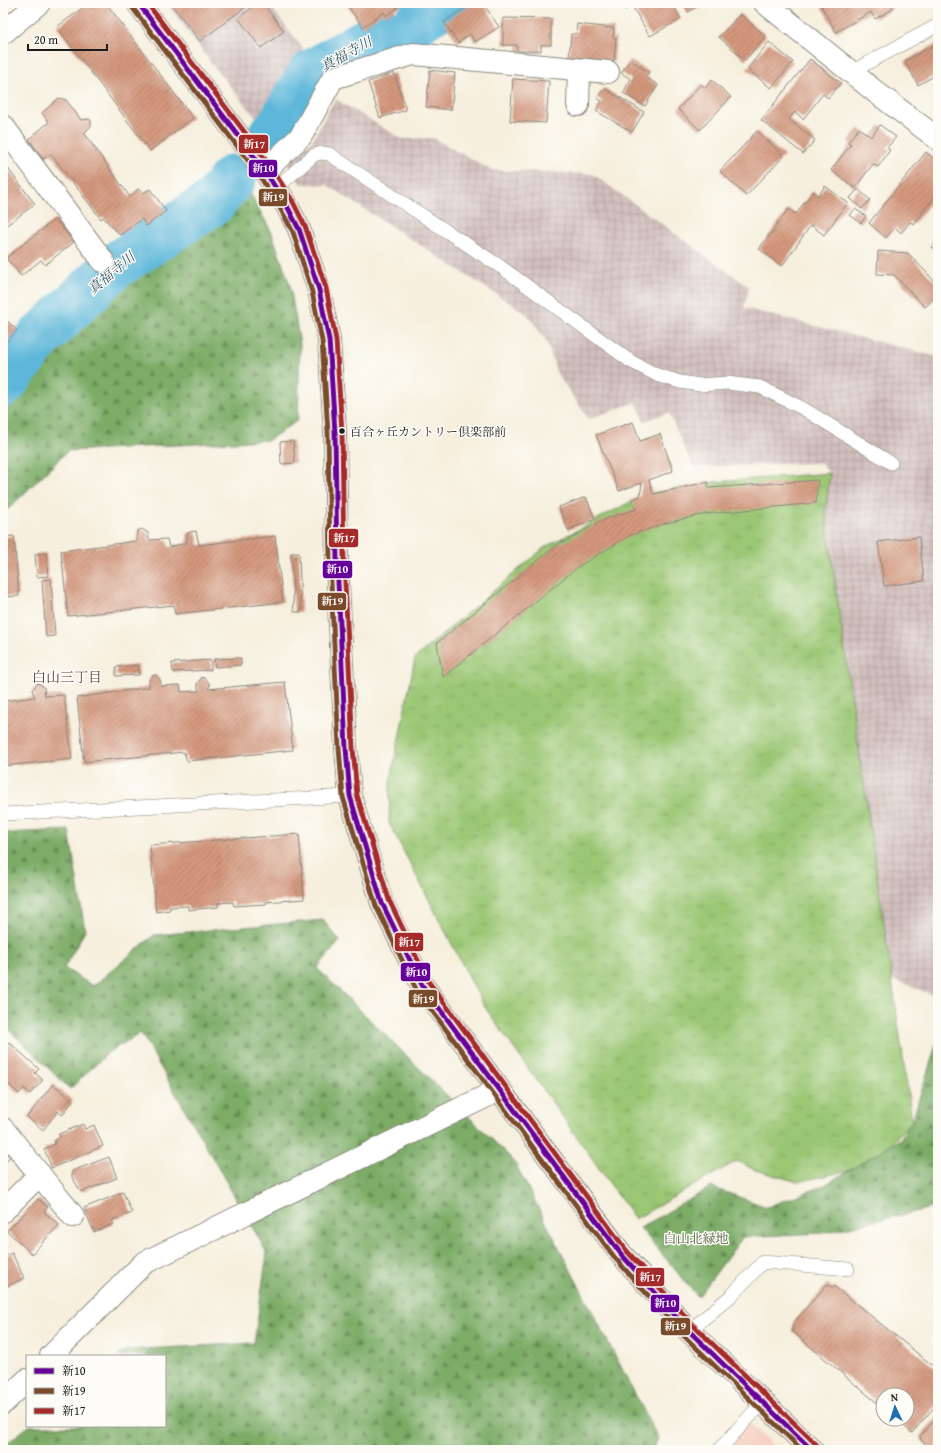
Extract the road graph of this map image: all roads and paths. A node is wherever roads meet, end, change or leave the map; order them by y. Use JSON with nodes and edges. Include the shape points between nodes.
{"nodes":[{"id":1,"x":38,"y":3,"type":"edge"},
{"id":2,"x":138,"y":3,"type":"edge"},
{"id":3,"x":765,"y":3,"type":"edge"},
{"id":4,"x":938,"y":24,"type":"edge"},
{"id":5,"x":3,"y":33,"type":"edge"},
{"id":6,"x":579,"y":70,"type":"junction"},
{"id":7,"x":608,"y":72,"type":"dead end"},
{"id":8,"x":851,"y":72,"type":"junction"},
{"id":9,"x":578,"y":105,"type":"dead end"},
{"id":10,"x":3,"y":126,"type":"edge"},
{"id":11,"x":938,"y":139,"type":"edge"},
{"id":12,"x":271,"y":179,"type":"junction"},
{"id":13,"x":103,"y":261,"type":"dead end"},
{"id":14,"x":891,"y":463,"type":"dead end"},
{"id":15,"x":350,"y":796,"type":"junction"},
{"id":16,"x":3,"y":814,"type":"edge"},
{"id":17,"x":499,"y":1090,"type":"junction"},
{"id":18,"x":3,"y":1129,"type":"edge"},
{"id":19,"x":40,"y":1174,"type":"junction"},
{"id":20,"x":3,"y":1211,"type":"edge"},
{"id":21,"x":72,"y":1216,"type":"dead end"},
{"id":22,"x":848,"y":1270,"type":"dead end"},
{"id":23,"x":689,"y":1331,"type":"junction"},
{"id":24,"x":52,"y":1355,"type":"edge"},
{"id":25,"x":26,"y":1381,"type":"edge"},
{"id":26,"x":762,"y":1403,"type":"junction"},
{"id":27,"x":3,"y":1404,"type":"edge"},
{"id":28,"x":719,"y":1450,"type":"edge"},
{"id":29,"x":812,"y":1450,"type":"edge"}],
"edges":[{"from":1,"to":5,"type":"street"},
{"from":2,"to":12,"type":"street"},
{"from":3,"to":8,"type":"street"},
{"from":4,"to":8,"type":"lane"},
{"from":6,"to":7,"type":"street"},
{"from":6,"to":9,"type":"street"},
{"from":6,"to":12,"type":"street","via":[[413,54],[333,78],[301,136]]},
{"from":8,"to":11,"type":"street"},
{"from":10,"to":13,"type":"street"},
{"from":12,"to":14,"type":"lane","via":[[314,155],[329,154],[501,267],[630,361],[657,375],[680,382],[760,387],[804,409]]},
{"from":12,"to":15,"type":"street","via":[[299,229],[319,290],[329,340],[335,432],[337,562]]},
{"from":15,"to":16,"type":"lane"},
{"from":15,"to":17,"type":"street","via":[[382,903],[422,985]]},
{"from":17,"to":23,"type":"street","via":[[621,1254]]},
{"from":17,"to":24,"type":"street","via":[[144,1263]]},
{"from":18,"to":19,"type":"street"},
{"from":19,"to":20,"type":"street"},
{"from":19,"to":21,"type":"street"},
{"from":22,"to":23,"type":"lane","via":[[763,1262],[731,1296]]},
{"from":23,"to":26,"type":"street"},
{"from":25,"to":27,"type":"street"},
{"from":26,"to":28,"type":"lane"},
{"from":26,"to":29,"type":"street"}]}
